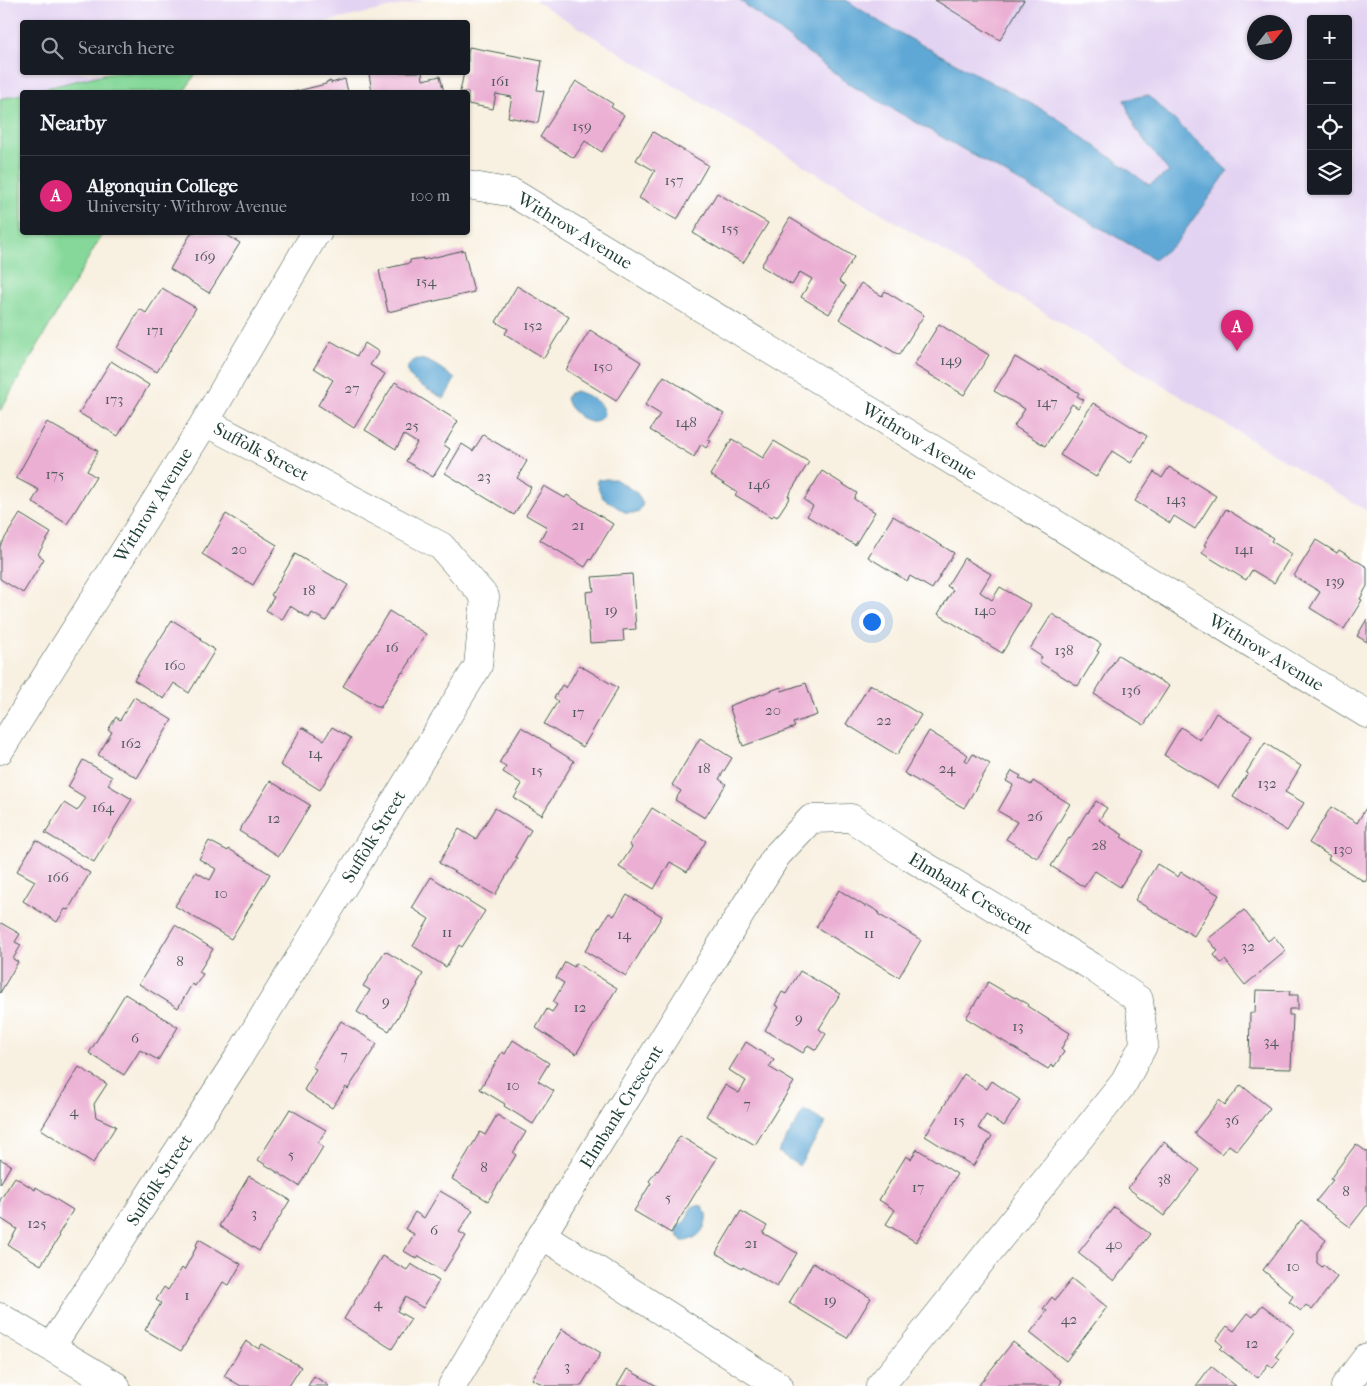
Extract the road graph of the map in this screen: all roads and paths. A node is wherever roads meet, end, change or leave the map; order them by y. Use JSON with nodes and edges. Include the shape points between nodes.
{"nodes":[{"id":1,"x":470,"y":185,"type":"edge"},
{"id":2,"x":314,"y":235,"type":"edge"},
{"id":3,"x":205,"y":422,"type":"junction"},
{"id":4,"x":1367,"y":714,"type":"edge"},
{"id":5,"x":0,"y":750,"type":"edge"},
{"id":6,"x":542,"y":1235,"type":"junction"},
{"id":7,"x":0,"y":1317,"type":"edge"},
{"id":8,"x":51,"y":1347,"type":"junction"},
{"id":9,"x":1367,"y":1357,"type":"edge"},
{"id":10,"x":116,"y":1386,"type":"edge"},
{"id":11,"x":452,"y":1386,"type":"edge"},
{"id":12,"x":780,"y":1386,"type":"edge"},
{"id":13,"x":880,"y":1386,"type":"edge"},
{"id":14,"x":1345,"y":1386,"type":"edge"}],
"edges":[{"from":1,"to":4,"type":"street","name":"Withrow Avenue","via":[[513,193]]},
{"from":2,"to":3,"type":"street","name":"Withrow Avenue"},
{"from":3,"to":5,"type":"street","name":"Withrow Avenue"},
{"from":3,"to":8,"type":"street","name":"Suffolk Street","via":[[440,546],[484,597],[478,666],[237,1060]]},
{"from":6,"to":11,"type":"street","name":"Elmbank Crescent"},
{"from":6,"to":12,"type":"street"},
{"from":6,"to":13,"type":"street","name":"Elmbank Crescent","via":[[777,855],[811,819],[851,818],[1091,966],[1139,1000],[1144,1044],[1123,1084]]},
{"from":7,"to":8,"type":"street"},
{"from":8,"to":10,"type":"street"},
{"from":9,"to":14,"type":"street"}]}
